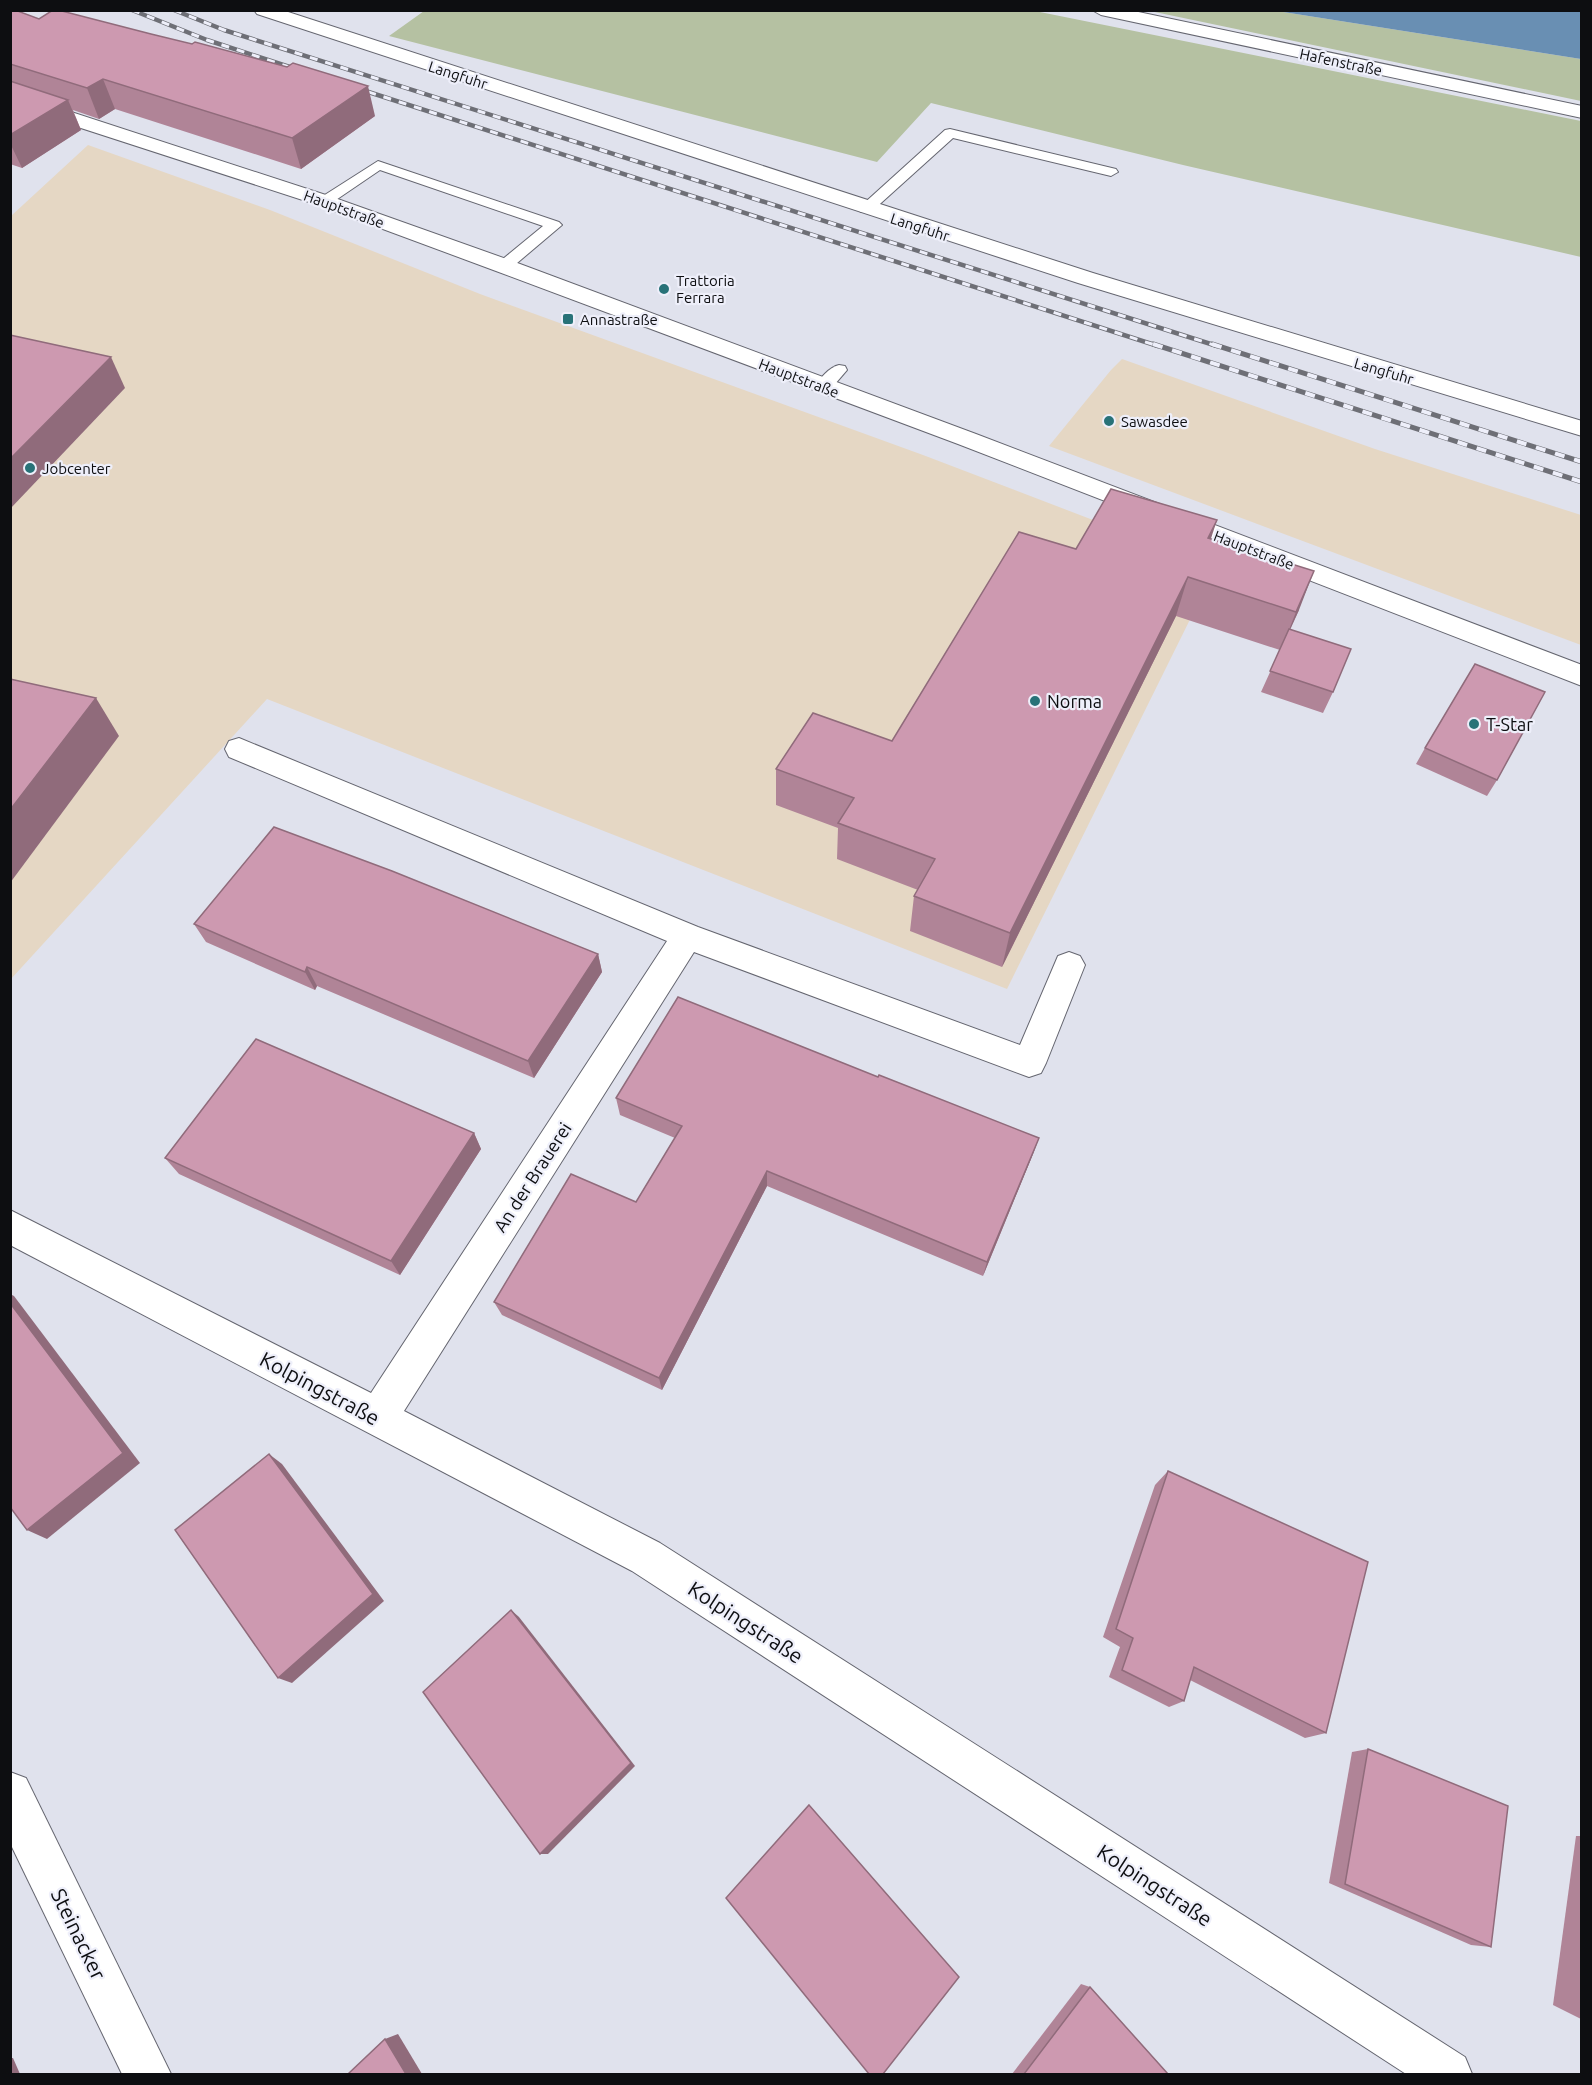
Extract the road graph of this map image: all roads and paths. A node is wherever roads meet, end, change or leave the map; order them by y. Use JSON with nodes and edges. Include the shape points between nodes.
{"nodes":[{"id":1,"x":263,"y":10,"type":"edge"},
{"id":2,"x":1101,"y":10,"type":"edge"},
{"id":3,"x":10,"y":98,"type":"edge"},
{"id":4,"x":1581,"y":112,"type":"edge"},
{"id":5,"x":1111,"y":172,"type":"dead end"},
{"id":6,"x":325,"y":201,"type":"junction"},
{"id":7,"x":866,"y":209,"type":"junction"},
{"id":8,"x":504,"y":266,"type":"junction"},
{"id":9,"x":1581,"y":429,"type":"edge"},
{"id":10,"x":1581,"y":676,"type":"edge"},
{"id":11,"x":239,"y":749,"type":"dead end"},
{"id":12,"x":687,"y":936,"type":"junction"},
{"id":13,"x":1069,"y":965,"type":"dead end"},
{"id":14,"x":10,"y":1226,"type":"edge"},
{"id":15,"x":377,"y":1418,"type":"junction"},
{"id":16,"x":10,"y":1794,"type":"edge"},
{"id":17,"x":147,"y":2074,"type":"edge"},
{"id":18,"x":1448,"y":2074,"type":"edge"}],
"edges":[{"from":1,"to":7,"type":"street","name":"Langfuhr"},
{"from":2,"to":4,"type":"street","name":"Hafenstraße"},
{"from":3,"to":6,"type":"street","name":"Hauptstraße"},
{"from":5,"to":7,"type":"lane","via":[[950,133]]},
{"from":6,"to":8,"type":"street","name":"Hauptstraße"},
{"from":6,"to":8,"type":"lane","via":[[378,165],[554,225]]},
{"from":7,"to":9,"type":"street","name":"Langfuhr","via":[[1359,364]]},
{"from":8,"to":10,"type":"street","name":"Hauptstraße","via":[[830,379],[958,436]]},
{"from":11,"to":12,"type":"street"},
{"from":12,"to":13,"type":"street","via":[[1029,1064]]},
{"from":12,"to":15,"type":"street","name":"An der Brauerei"},
{"from":14,"to":15,"type":"street","name":"Kolpingstraße"},
{"from":15,"to":18,"type":"street","name":"Kolpingstraße","via":[[646,1557]]},
{"from":16,"to":17,"type":"street","name":"Steinacker"}]}
